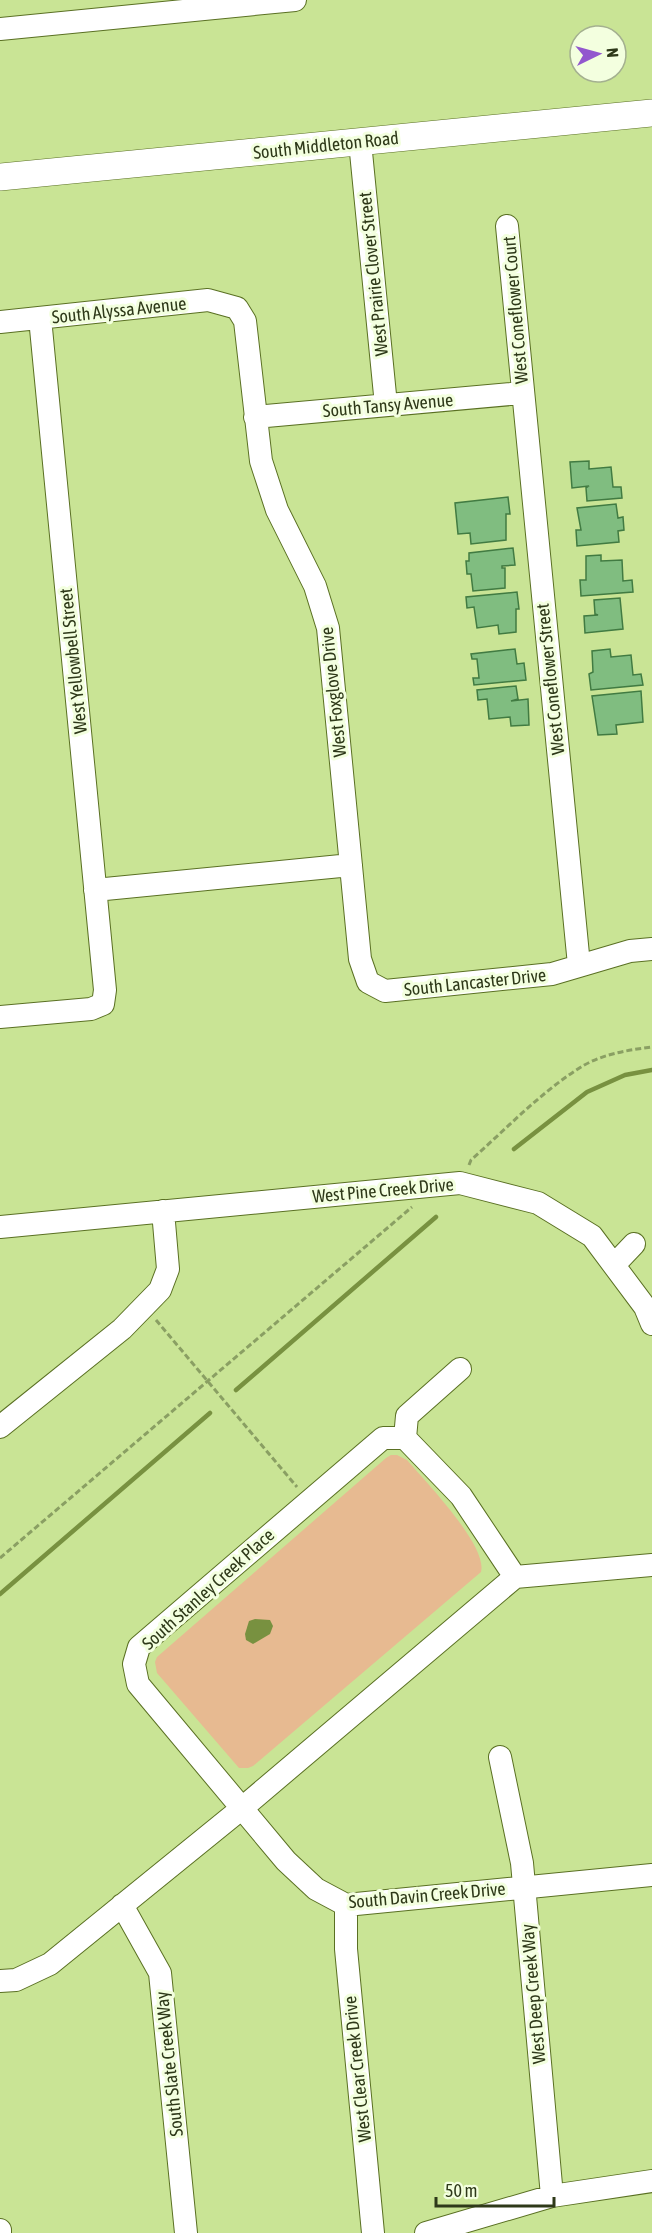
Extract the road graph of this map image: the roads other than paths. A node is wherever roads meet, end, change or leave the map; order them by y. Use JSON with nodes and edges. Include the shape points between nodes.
{"nodes":[{"id":1,"x":295,"y":0,"type":"edge"},
{"id":2,"x":0,"y":29,"type":"edge"},
{"id":3,"x":652,"y":113,"type":"edge"},
{"id":4,"x":360,"y":142,"type":"junction"},
{"id":5,"x":0,"y":177,"type":"edge"},
{"id":6,"x":507,"y":226,"type":"dead end"},
{"id":7,"x":237,"y":308,"type":"joint"},
{"id":8,"x":40,"y":318,"type":"junction"},
{"id":9,"x":0,"y":322,"type":"edge"},
{"id":10,"x":522,"y":393,"type":"junction"},
{"id":11,"x":386,"y":405,"type":"junction"},
{"id":12,"x":255,"y":417,"type":"junction"},
{"id":13,"x":351,"y":866,"type":"junction"},
{"id":14,"x":95,"y":890,"type":"junction"},
{"id":15,"x":652,"y":949,"type":"edge"},
{"id":16,"x":579,"y":965,"type":"junction"},
{"id":17,"x":368,"y":982,"type":"joint"},
{"id":18,"x":0,"y":1017,"type":"edge"},
{"id":19,"x":163,"y":1211,"type":"junction"},
{"id":20,"x":0,"y":1227,"type":"edge"},
{"id":21,"x":633,"y":1244,"type":"dead end"},
{"id":22,"x":614,"y":1265,"type":"junction"},
{"id":23,"x":652,"y":1324,"type":"edge"},
{"id":24,"x":460,"y":1369,"type":"dead end"},
{"id":25,"x":0,"y":1427,"type":"edge"},
{"id":26,"x":405,"y":1438,"type":"junction"},
{"id":27,"x":652,"y":1565,"type":"edge"},
{"id":28,"x":516,"y":1577,"type":"junction"},
{"id":29,"x":500,"y":1757,"type":"dead end"},
{"id":30,"x":241,"y":1809,"type":"junction"},
{"id":31,"x":652,"y":1875,"type":"edge"},
{"id":32,"x":524,"y":1888,"type":"junction"},
{"id":33,"x":122,"y":1905,"type":"junction"},
{"id":34,"x":346,"y":1905,"type":"junction"},
{"id":35,"x":0,"y":1981,"type":"edge"},
{"id":36,"x":652,"y":2181,"type":"edge"},
{"id":37,"x":552,"y":2196,"type":"junction"},
{"id":38,"x":186,"y":2233,"type":"edge"},
{"id":39,"x":373,"y":2233,"type":"edge"},
{"id":40,"x":426,"y":2233,"type":"edge"}],
"edges":[{"from":1,"to":2,"type":"street"},
{"from":3,"to":4,"type":"main road","name":"South Middleton Road"},
{"from":4,"to":5,"type":"main road","name":"South Middleton Road"},
{"from":4,"to":11,"type":"street","name":"West Prairie Clover Street"},
{"from":6,"to":10,"type":"street","name":"West Coneflower Court"},
{"from":7,"to":8,"type":"street","name":"South Alyssa Avenue","via":[[208,300]]},
{"from":7,"to":12,"type":"street","name":"West Foxglove Drive","via":[[245,321]]},
{"from":8,"to":9,"type":"street","name":"South Alyssa Avenue"},
{"from":8,"to":14,"type":"street","name":"West Yellowbell Street"},
{"from":10,"to":11,"type":"street","name":"South Tansy Avenue"},
{"from":10,"to":16,"type":"street","name":"West Coneflower Street"},
{"from":11,"to":12,"type":"street","name":"South Tansy Avenue"},
{"from":12,"to":13,"type":"street","name":"West Foxglove Drive","via":[[261,461],[277,510],[315,586],[328,628]]},
{"from":13,"to":14,"type":"street"},
{"from":13,"to":17,"type":"street","name":"West Foxglove Drive","via":[[360,959]]},
{"from":14,"to":18,"type":"street","name":"West Yellowbell Street","via":[[103,1004],[91,1009]]},
{"from":15,"to":16,"type":"street","name":"South Lancaster Drive"},
{"from":16,"to":17,"type":"street","name":"South Lancaster Drive","via":[[552,974],[385,991]]},
{"from":19,"to":20,"type":"street","name":"West Pine Creek Drive"},
{"from":19,"to":22,"type":"street","name":"West Pine Creek Drive","via":[[460,1183],[538,1203],[592,1236]]},
{"from":19,"to":25,"type":"street","via":[[168,1269],[160,1290],[122,1329]]},
{"from":21,"to":22,"type":"street"},
{"from":22,"to":23,"type":"street","name":"West Pine Creek Drive","via":[[645,1307]]},
{"from":24,"to":26,"type":"street","via":[[407,1416]]},
{"from":26,"to":28,"type":"street","via":[[460,1496]]},
{"from":26,"to":30,"type":"street","name":"South Stanley Creek Place","via":[[383,1438],[140,1647],[134,1664],[138,1684]]},
{"from":27,"to":28,"type":"street"},
{"from":28,"to":30,"type":"street"},
{"from":29,"to":32,"type":"street","name":"West Deep Creek Way"},
{"from":30,"to":33,"type":"street"},
{"from":30,"to":34,"type":"street","name":"South Davin Creek Drive","via":[[316,1889]]},
{"from":31,"to":32,"type":"street","name":"South Davin Creek Drive"},
{"from":32,"to":34,"type":"street","name":"South Davin Creek Drive"},
{"from":32,"to":37,"type":"street","name":"West Deep Creek Way"},
{"from":33,"to":35,"type":"street","via":[[50,1964],[16,1980]]},
{"from":33,"to":38,"type":"street","name":"South Slate Creek Way","via":[[160,1973]]},
{"from":34,"to":39,"type":"street","name":"West Clear Creek Drive","via":[[346,1949]]},
{"from":36,"to":37,"type":"street"},
{"from":37,"to":40,"type":"street"}]}
